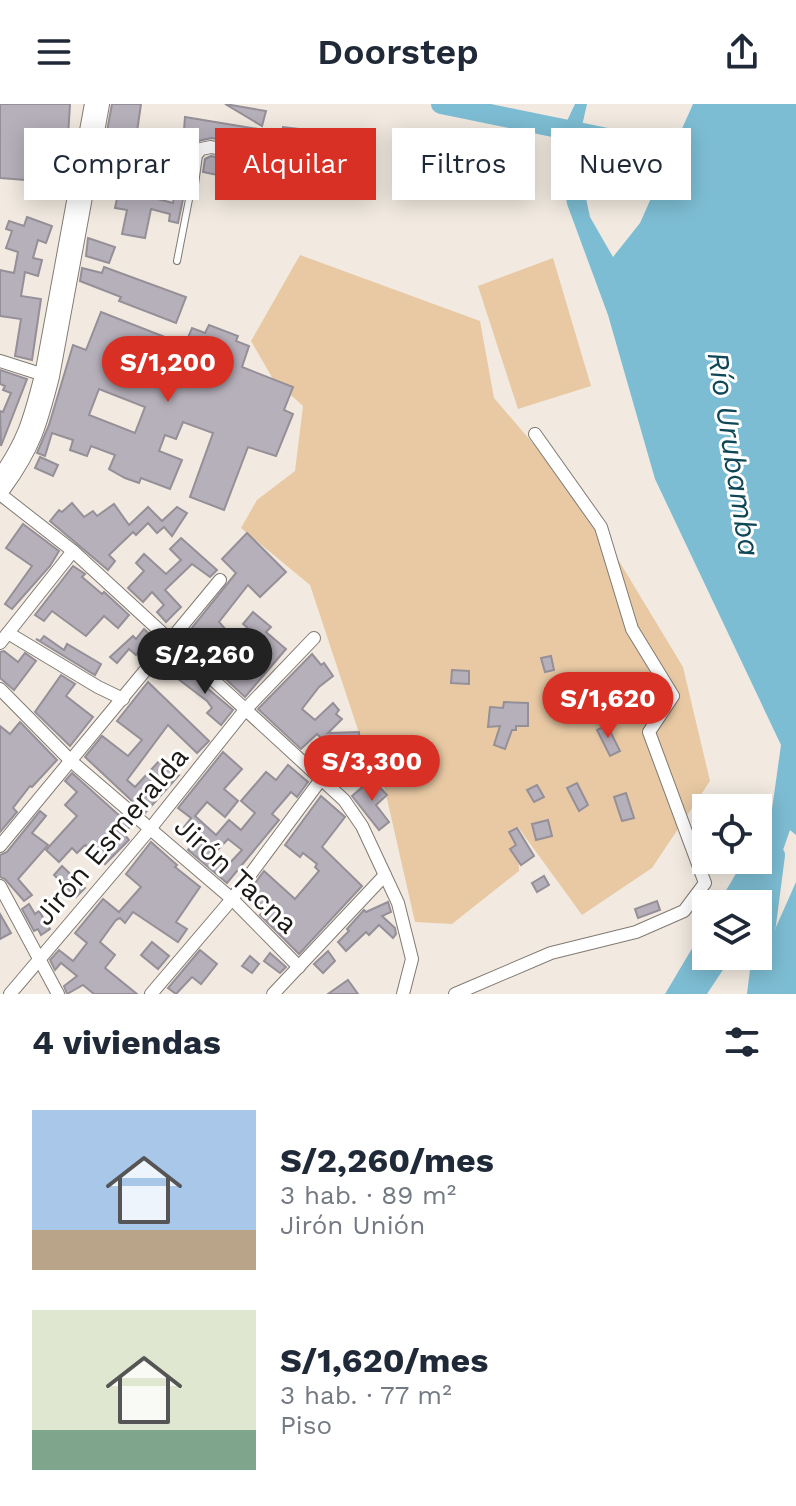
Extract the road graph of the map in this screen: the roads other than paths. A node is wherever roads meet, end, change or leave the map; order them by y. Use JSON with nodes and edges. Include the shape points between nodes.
{"nodes":[{"id":1,"x":86,"y":104,"type":"edge"},
{"id":2,"x":97,"y":104,"type":"edge"},
{"id":3,"x":83,"y":128,"type":"edge"},
{"id":4,"x":91,"y":128,"type":"edge"},
{"id":5,"x":74,"y":200,"type":"edge"},
{"id":6,"x":189,"y":200,"type":"edge"},
{"id":7,"x":177,"y":261,"type":"dead end"},
{"id":8,"x":0,"y":361,"type":"edge"},
{"id":9,"x":42,"y":375,"type":"junction"},
{"id":10,"x":535,"y":434,"type":"dead end"},
{"id":11,"x":0,"y":470,"type":"edge"},
{"id":12,"x":0,"y":485,"type":"edge"},
{"id":13,"x":0,"y":494,"type":"edge"},
{"id":14,"x":73,"y":551,"type":"junction"},
{"id":15,"x":220,"y":580,"type":"dead end"},
{"id":16,"x":4,"y":638,"type":"edge"},
{"id":17,"x":314,"y":638,"type":"dead end"},
{"id":18,"x":170,"y":640,"type":"junction"},
{"id":19,"x":0,"y":689,"type":"edge"},
{"id":20,"x":123,"y":699,"type":"junction"},
{"id":21,"x":245,"y":710,"type":"junction"},
{"id":22,"x":71,"y":761,"type":"junction"},
{"id":23,"x":322,"y":778,"type":"junction"},
{"id":24,"x":150,"y":829,"type":"junction"},
{"id":25,"x":0,"y":846,"type":"edge"},
{"id":26,"x":385,"y":875,"type":"junction"},
{"id":27,"x":0,"y":886,"type":"edge"},
{"id":28,"x":232,"y":899,"type":"junction"},
{"id":29,"x":38,"y":959,"type":"junction"},
{"id":30,"x":299,"y":967,"type":"junction"},
{"id":31,"x":10,"y":994,"type":"edge"},
{"id":32,"x":58,"y":994,"type":"edge"},
{"id":33,"x":151,"y":994,"type":"edge"},
{"id":34,"x":273,"y":994,"type":"edge"},
{"id":35,"x":403,"y":994,"type":"edge"},
{"id":36,"x":455,"y":994,"type":"edge"}],
"edges":[{"from":1,"to":3,"type":"highway"},
{"from":2,"to":4,"type":"highway"},
{"from":5,"to":9,"type":"highway"},
{"from":6,"to":7,"type":"lane"},
{"from":8,"to":9,"type":"street"},
{"from":9,"to":11,"type":"highway","via":[[23,430]]},
{"from":9,"to":12,"type":"highway","via":[[29,441]]},
{"from":10,"to":36,"type":"street","via":[[601,527],[632,629],[673,696],[649,732],[705,883],[684,911],[636,932],[551,953]]},
{"from":13,"to":14,"type":"street"},
{"from":14,"to":16,"type":"street"},
{"from":14,"to":18,"type":"street"},
{"from":15,"to":18,"type":"street"},
{"from":16,"to":20,"type":"street"},
{"from":17,"to":21,"type":"street","name":"Jirón Esmeralda"},
{"from":18,"to":20,"type":"street"},
{"from":18,"to":21,"type":"street"},
{"from":19,"to":22,"type":"street","name":"Jirón Tacna"},
{"from":20,"to":22,"type":"street"},
{"from":21,"to":23,"type":"street"},
{"from":21,"to":24,"type":"street","name":"Jirón Esmeralda"},
{"from":22,"to":24,"type":"street","name":"Jirón Tacna"},
{"from":22,"to":25,"type":"street"},
{"from":23,"to":26,"type":"street","via":[[362,826]]},
{"from":23,"to":28,"type":"street"},
{"from":24,"to":28,"type":"street","name":"Jirón Tacna"},
{"from":24,"to":29,"type":"street","name":"Jirón Esmeralda"},
{"from":26,"to":30,"type":"street"},
{"from":26,"to":35,"type":"street","via":[[412,959]]},
{"from":27,"to":29,"type":"street"},
{"from":28,"to":30,"type":"street","name":"Jirón Tacna"},
{"from":28,"to":33,"type":"street"},
{"from":29,"to":31,"type":"street","name":"Jirón Esmeralda"},
{"from":29,"to":32,"type":"street"},
{"from":30,"to":34,"type":"street"}]}
